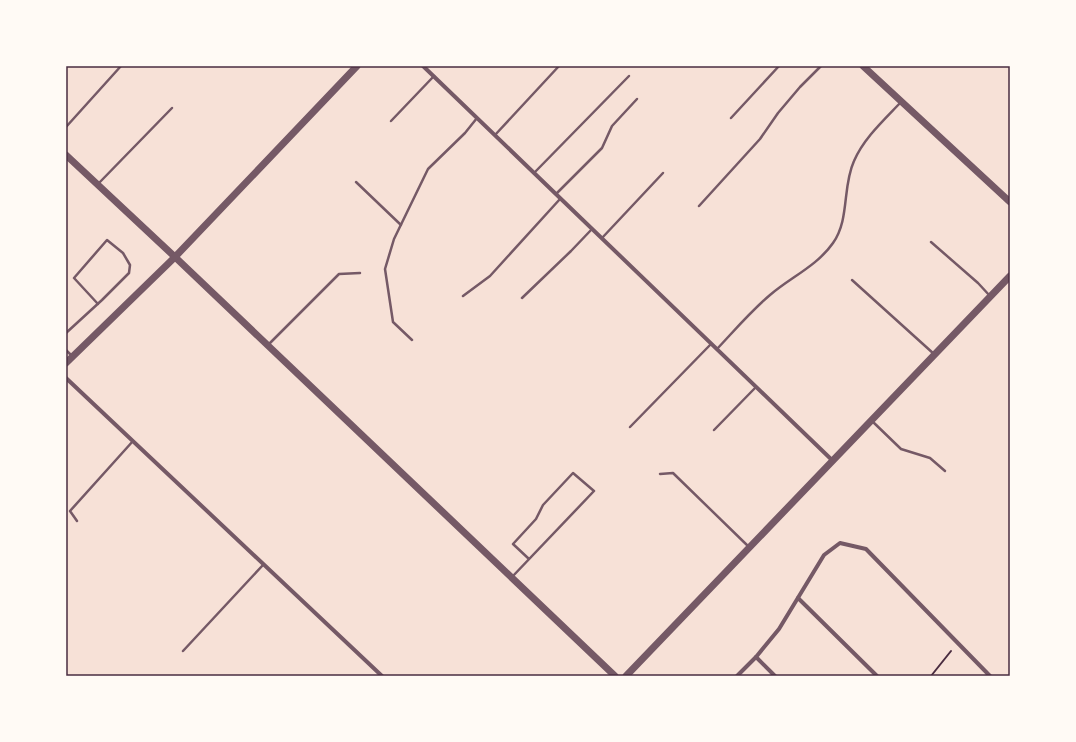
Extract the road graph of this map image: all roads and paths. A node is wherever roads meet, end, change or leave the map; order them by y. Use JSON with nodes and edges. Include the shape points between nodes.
{"nodes":[{"id":1,"x":122,"y":66,"type":"edge"},
{"id":2,"x":357,"y":66,"type":"edge"},
{"id":3,"x":423,"y":66,"type":"edge"},
{"id":4,"x":559,"y":66,"type":"edge"},
{"id":5,"x":779,"y":66,"type":"edge"},
{"id":6,"x":821,"y":66,"type":"edge"},
{"id":7,"x":863,"y":66,"type":"edge"},
{"id":8,"x":434,"y":76,"type":"junction"},
{"id":9,"x":629,"y":76,"type":"dead end"},
{"id":10,"x":637,"y":99,"type":"dead end"},
{"id":11,"x":901,"y":101,"type":"junction"},
{"id":12,"x":172,"y":108,"type":"dead end"},
{"id":13,"x":477,"y":118,"type":"junction"},
{"id":14,"x":731,"y":118,"type":"dead end"},
{"id":15,"x":391,"y":121,"type":"dead end"},
{"id":16,"x":66,"y":127,"type":"edge"},
{"id":17,"x":495,"y":135,"type":"junction"},
{"id":18,"x":66,"y":155,"type":"edge"},
{"id":19,"x":534,"y":173,"type":"junction"},
{"id":20,"x":663,"y":174,"type":"dead end"},
{"id":21,"x":356,"y":182,"type":"dead end"},
{"id":22,"x":98,"y":185,"type":"junction"},
{"id":23,"x":556,"y":194,"type":"junction"},
{"id":24,"x":561,"y":199,"type":"junction"},
{"id":25,"x":1010,"y":202,"type":"edge"},
{"id":26,"x":698,"y":206,"type":"dead end"},
{"id":27,"x":401,"y":225,"type":"junction"},
{"id":28,"x":592,"y":228,"type":"junction"},
{"id":29,"x":602,"y":238,"type":"junction"},
{"id":30,"x":931,"y":242,"type":"dead end"},
{"id":31,"x":175,"y":257,"type":"junction"},
{"id":32,"x":360,"y":273,"type":"dead end"},
{"id":33,"x":1010,"y":276,"type":"edge"},
{"id":34,"x":852,"y":280,"type":"dead end"},
{"id":35,"x":463,"y":296,"type":"dead end"},
{"id":36,"x":991,"y":296,"type":"junction"},
{"id":37,"x":522,"y":298,"type":"dead end"},
{"id":38,"x":98,"y":304,"type":"junction"},
{"id":39,"x":66,"y":333,"type":"edge"},
{"id":40,"x":412,"y":340,"type":"dead end"},
{"id":41,"x":712,"y":344,"type":"junction"},
{"id":42,"x":268,"y":346,"type":"junction"},
{"id":43,"x":717,"y":349,"type":"junction"},
{"id":44,"x":66,"y":350,"type":"edge"},
{"id":45,"x":935,"y":355,"type":"junction"},
{"id":46,"x":73,"y":357,"type":"junction"},
{"id":47,"x":66,"y":364,"type":"edge"},
{"id":48,"x":66,"y":378,"type":"edge"},
{"id":49,"x":756,"y":387,"type":"junction"},
{"id":50,"x":872,"y":420,"type":"junction"},
{"id":51,"x":630,"y":427,"type":"dead end"},
{"id":52,"x":714,"y":430,"type":"dead end"},
{"id":53,"x":133,"y":441,"type":"junction"},
{"id":54,"x":833,"y":461,"type":"junction"},
{"id":55,"x":945,"y":471,"type":"dead end"},
{"id":56,"x":660,"y":474,"type":"dead end"},
{"id":57,"x":77,"y":521,"type":"dead end"},
{"id":58,"x":750,"y":547,"type":"junction"},
{"id":59,"x":529,"y":559,"type":"junction"},
{"id":60,"x":264,"y":564,"type":"junction"},
{"id":61,"x":511,"y":578,"type":"junction"},
{"id":62,"x":798,"y":598,"type":"junction"},
{"id":63,"x":183,"y":651,"type":"dead end"},
{"id":64,"x":951,"y":652,"type":"dead end"},
{"id":65,"x":756,"y":657,"type":"junction"},
{"id":66,"x":382,"y":676,"type":"edge"},
{"id":67,"x":614,"y":676,"type":"edge"},
{"id":68,"x":626,"y":676,"type":"edge"},
{"id":69,"x":737,"y":676,"type":"edge"},
{"id":70,"x":775,"y":676,"type":"edge"},
{"id":71,"x":877,"y":676,"type":"edge"},
{"id":72,"x":931,"y":676,"type":"edge"},
{"id":73,"x":990,"y":676,"type":"edge"}],
"edges":[{"from":1,"to":16,"type":"lane"},
{"from":2,"to":31,"type":"street"},
{"from":3,"to":8,"type":"street"},
{"from":4,"to":17,"type":"lane"},
{"from":5,"to":14,"type":"lane"},
{"from":6,"to":26,"type":"lane","via":[[778,113],[760,139]]},
{"from":7,"to":11,"type":"street"},
{"from":8,"to":13,"type":"street"},
{"from":8,"to":15,"type":"lane"},
{"from":9,"to":19,"type":"lane"},
{"from":10,"to":23,"type":"lane","via":[[612,126],[602,148]]},
{"from":11,"to":25,"type":"street"},
{"from":11,"to":43,"type":"lane","via":[[867,138],[854,161],[847,184],[840,232],[833,244],[806,270],[770,295]]},
{"from":12,"to":22,"type":"lane"},
{"from":13,"to":17,"type":"street"},
{"from":13,"to":27,"type":"lane","via":[[428,169]]},
{"from":17,"to":19,"type":"street"},
{"from":18,"to":22,"type":"street"},
{"from":19,"to":23,"type":"street"},
{"from":20,"to":29,"type":"lane"},
{"from":21,"to":27,"type":"lane"},
{"from":22,"to":31,"type":"street"},
{"from":23,"to":24,"type":"street"},
{"from":24,"to":28,"type":"street"},
{"from":24,"to":35,"type":"lane","via":[[490,276]]},
{"from":27,"to":40,"type":"lane","via":[[385,270],[393,322]]},
{"from":28,"to":29,"type":"street"},
{"from":28,"to":37,"type":"lane"},
{"from":29,"to":41,"type":"street"},
{"from":30,"to":36,"type":"lane"},
{"from":31,"to":42,"type":"street"},
{"from":31,"to":46,"type":"street"},
{"from":32,"to":42,"type":"lane","via":[[339,274]]},
{"from":33,"to":36,"type":"street"},
{"from":34,"to":45,"type":"lane"},
{"from":36,"to":45,"type":"street"},
{"from":38,"to":38,"type":"lane","via":[[129,273],[130,264],[123,253],[107,240],[74,278]]},
{"from":38,"to":39,"type":"lane"},
{"from":41,"to":43,"type":"street"},
{"from":41,"to":51,"type":"lane"},
{"from":42,"to":61,"type":"street"},
{"from":43,"to":49,"type":"street"},
{"from":44,"to":46,"type":"lane"},
{"from":45,"to":50,"type":"street"},
{"from":46,"to":47,"type":"street"},
{"from":48,"to":53,"type":"street"},
{"from":49,"to":52,"type":"lane"},
{"from":49,"to":54,"type":"street"},
{"from":50,"to":54,"type":"street"},
{"from":50,"to":55,"type":"lane","via":[[901,449],[930,458]]},
{"from":53,"to":57,"type":"lane","via":[[70,511]]},
{"from":53,"to":60,"type":"street"},
{"from":54,"to":58,"type":"street"},
{"from":56,"to":58,"type":"lane","via":[[673,473]]},
{"from":58,"to":68,"type":"street"},
{"from":59,"to":59,"type":"lane","via":[[594,491],[573,473],[543,505],[536,518],[513,544]]},
{"from":59,"to":61,"type":"lane"},
{"from":60,"to":63,"type":"lane"},
{"from":60,"to":66,"type":"street"},
{"from":61,"to":67,"type":"street"},
{"from":62,"to":65,"type":"street","via":[[779,629]]},
{"from":62,"to":71,"type":"street"},
{"from":62,"to":73,"type":"street","via":[[824,555],[840,543],[866,549]]},
{"from":64,"to":72,"type":"path"},
{"from":65,"to":69,"type":"street"},
{"from":65,"to":70,"type":"street"}]}
